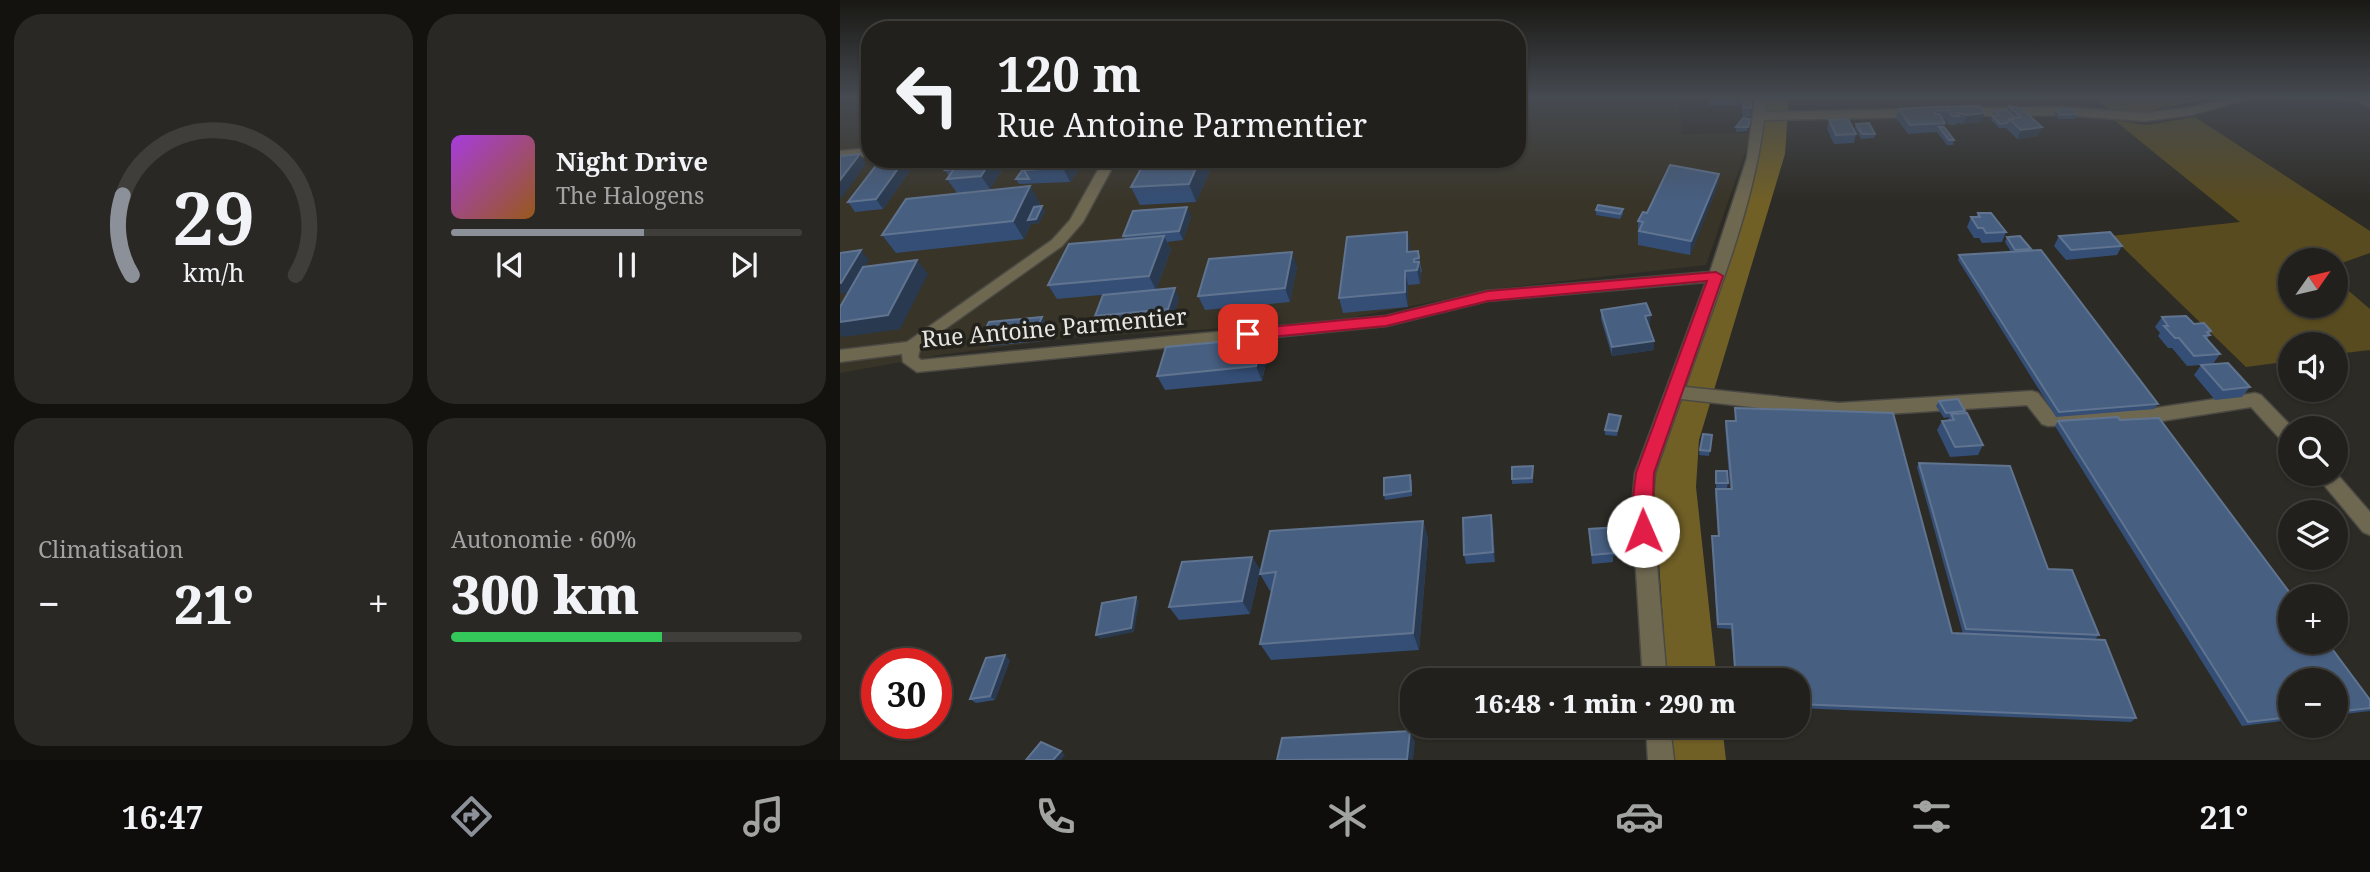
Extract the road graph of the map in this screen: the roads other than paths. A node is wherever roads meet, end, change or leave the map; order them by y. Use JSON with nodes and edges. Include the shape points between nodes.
{"nodes":[{"id":1,"x":1760,"y":132,"type":"edge"},
{"id":2,"x":861,"y":153,"type":"edge"},
{"id":3,"x":840,"y":155,"type":"edge"},
{"id":4,"x":1106,"y":168,"type":"edge"},
{"id":5,"x":1716,"y":276,"type":"junction"},
{"id":6,"x":912,"y":347,"type":"junction"},
{"id":7,"x":840,"y":356,"type":"edge"},
{"id":8,"x":1675,"y":392,"type":"junction"},
{"id":9,"x":2278,"y":424,"type":"edge"},
{"id":10,"x":2335,"y":486,"type":"edge"},
{"id":11,"x":2370,"y":526,"type":"edge"},
{"id":12,"x":1654,"y":668,"type":"edge"},
{"id":13,"x":1659,"y":738,"type":"edge"},
{"id":14,"x":1661,"y":760,"type":"edge"}],
"edges":[{"from":1,"to":5,"type":"street"},
{"from":2,"to":3,"type":"street"},
{"from":4,"to":6,"type":"street","via":[[1076,222],[1057,243]]},
{"from":5,"to":6,"type":"street","name":"Rue Antoine Parmentier","via":[[1488,296],[1386,321],[931,365],[917,366],[909,358]]},
{"from":5,"to":8,"type":"street"},
{"from":6,"to":7,"type":"street"},
{"from":8,"to":9,"type":"street","via":[[1839,410],[2032,398],[2048,419],[2149,416],[2255,400]]},
{"from":8,"to":12,"type":"street","via":[[1645,473],[1642,506]]},
{"from":10,"to":11,"type":"street"},
{"from":13,"to":14,"type":"street"}]}
